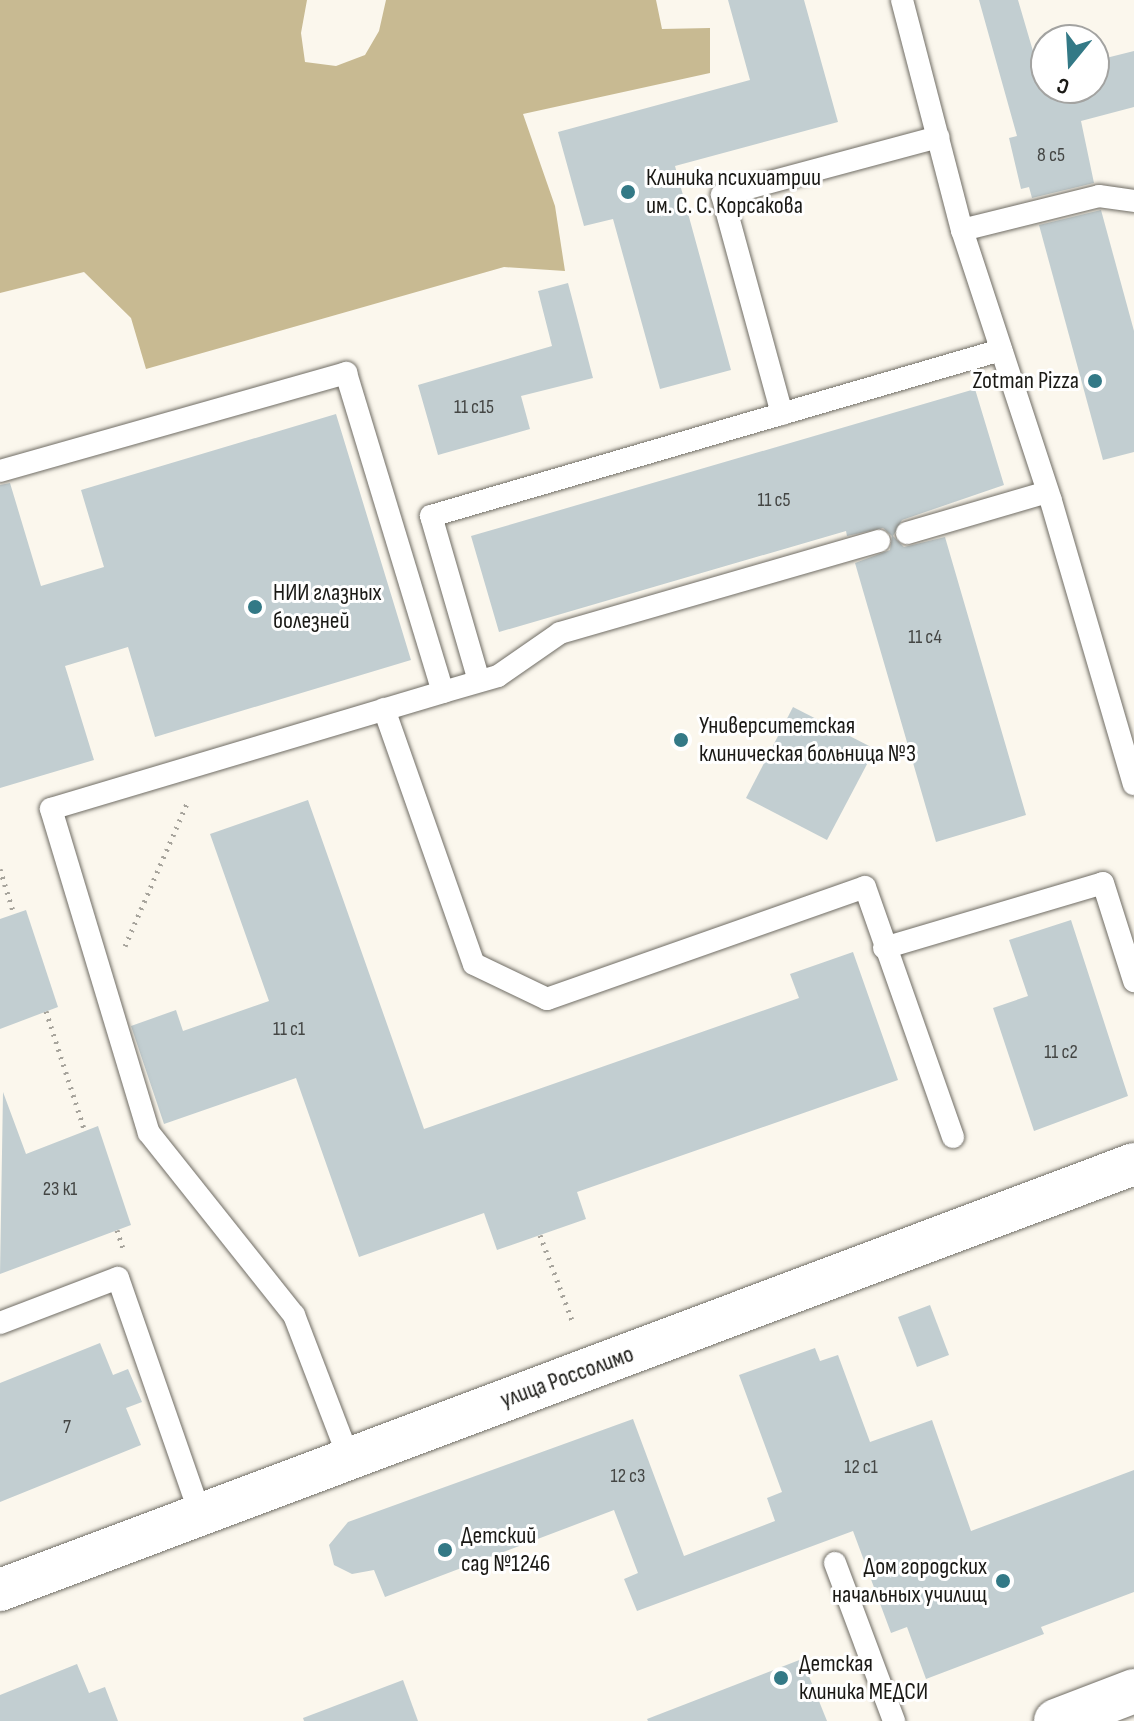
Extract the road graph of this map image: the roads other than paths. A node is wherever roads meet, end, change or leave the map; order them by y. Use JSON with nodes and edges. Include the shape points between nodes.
{"nodes":[{"id":1,"x":902,"y":0,"type":"edge"},
{"id":2,"x":938,"y":137,"type":"junction"},
{"id":3,"x":1134,"y":201,"type":"edge"},
{"id":4,"x":962,"y":230,"type":"junction"},
{"id":5,"x":1001,"y":350,"type":"junction"},
{"id":6,"x":782,"y":414,"type":"junction"},
{"id":7,"x":0,"y":471,"type":"edge"},
{"id":8,"x":1047,"y":492,"type":"junction"},
{"id":9,"x":907,"y":533,"type":"dead end"},
{"id":10,"x":879,"y":541,"type":"dead end"},
{"id":11,"x":479,"y":681,"type":"junction"},
{"id":12,"x":443,"y":692,"type":"junction"},
{"id":13,"x":384,"y":709,"type":"junction"},
{"id":14,"x":1134,"y":784,"type":"edge"},
{"id":15,"x":884,"y":948,"type":"junction"},
{"id":16,"x":1134,"y":981,"type":"edge"},
{"id":17,"x":953,"y":1137,"type":"dead end"},
{"id":18,"x":1134,"y":1164,"type":"edge"},
{"id":19,"x":0,"y":1323,"type":"edge"},
{"id":20,"x":349,"y":1458,"type":"junction"},
{"id":21,"x":200,"y":1513,"type":"junction"},
{"id":22,"x":835,"y":1563,"type":"dead end"},
{"id":23,"x":0,"y":1590,"type":"edge"},
{"id":24,"x":1134,"y":1691,"type":"edge"},
{"id":25,"x":894,"y":1721,"type":"edge"},
{"id":26,"x":1056,"y":1721,"type":"edge"}],
"edges":[{"from":1,"to":2,"type":"lane"},
{"from":2,"to":4,"type":"lane"},
{"from":2,"to":6,"type":"lane","via":[[722,195]]},
{"from":3,"to":4,"type":"lane","via":[[1099,196]]},
{"from":4,"to":5,"type":"lane"},
{"from":5,"to":6,"type":"lane"},
{"from":5,"to":8,"type":"lane"},
{"from":6,"to":11,"type":"lane","via":[[431,516]]},
{"from":7,"to":12,"type":"lane","via":[[346,373]]},
{"from":8,"to":9,"type":"lane"},
{"from":8,"to":14,"type":"lane"},
{"from":10,"to":11,"type":"lane","via":[[560,633],[498,676]]},
{"from":11,"to":12,"type":"lane"},
{"from":12,"to":13,"type":"lane"},
{"from":13,"to":15,"type":"lane","via":[[474,964],[547,999],[865,887]]},
{"from":13,"to":20,"type":"lane","via":[[51,809],[149,1133],[294,1315]]},
{"from":15,"to":16,"type":"lane","via":[[1103,883]]},
{"from":15,"to":17,"type":"lane"},
{"from":18,"to":20,"type":"street","name":"улица Россолимо"},
{"from":19,"to":21,"type":"lane","via":[[118,1278]]},
{"from":20,"to":21,"type":"street","name":"улица Россолимо"},
{"from":21,"to":23,"type":"street","name":"улица Россолимо"},
{"from":22,"to":25,"type":"lane"},
{"from":24,"to":26,"type":"main road"}]}
